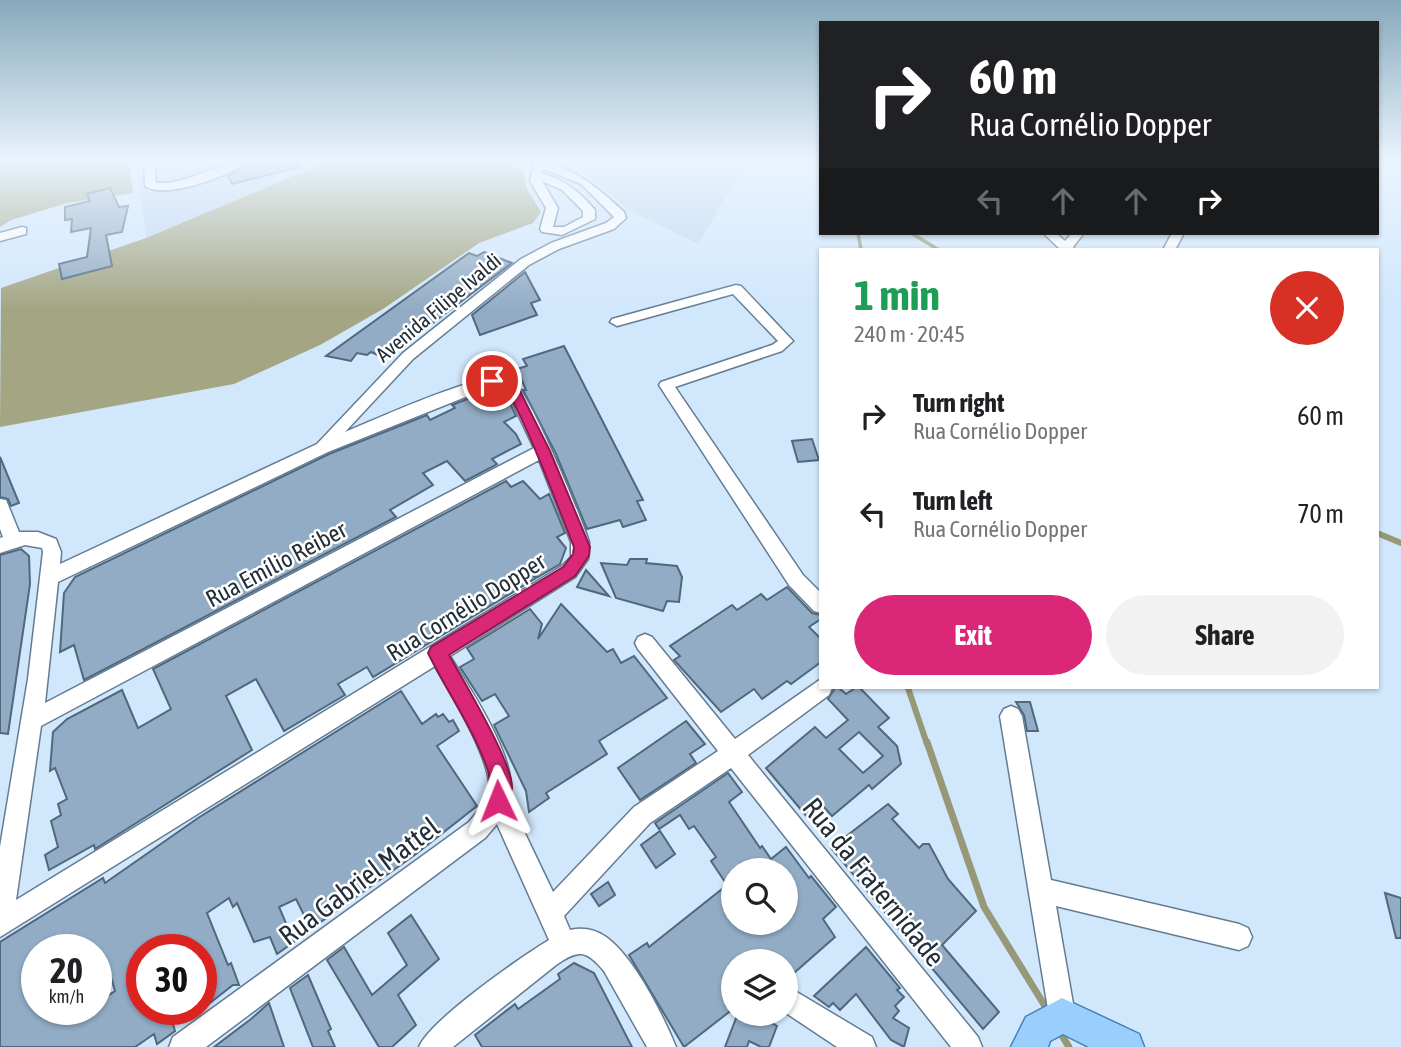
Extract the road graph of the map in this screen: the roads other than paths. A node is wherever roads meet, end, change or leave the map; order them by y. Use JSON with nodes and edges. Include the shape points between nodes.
{"nodes":[{"id":1,"x":554,"y":211,"type":"edge"},
{"id":2,"x":589,"y":211,"type":"edge"},
{"id":3,"x":618,"y":211,"type":"edge"},
{"id":4,"x":22,"y":232,"type":"dead end"},
{"id":5,"x":1051,"y":235,"type":"edge"},
{"id":6,"x":0,"y":237,"type":"edge"},
{"id":7,"x":1067,"y":248,"type":"edge"},
{"id":8,"x":617,"y":322,"type":"dead end"},
{"id":9,"x":322,"y":448,"type":"junction"},
{"id":10,"x":542,"y":451,"type":"junction"},
{"id":11,"x":0,"y":505,"type":"edge"},
{"id":12,"x":7,"y":543,"type":"edge"},
{"id":13,"x":50,"y":577,"type":"junction"},
{"id":14,"x":819,"y":604,"type":"edge"},
{"id":15,"x":645,"y":643,"type":"dead end"},
{"id":16,"x":438,"y":653,"type":"junction"},
{"id":17,"x":821,"y":689,"type":"edge"},
{"id":18,"x":1011,"y":716,"type":"dead end"},
{"id":19,"x":32,"y":720,"type":"junction"},
{"id":20,"x":734,"y":753,"type":"junction"},
{"id":21,"x":498,"y":801,"type":"junction"},
{"id":22,"x":1041,"y":890,"type":"junction"},
{"id":23,"x":550,"y":914,"type":"junction"},
{"id":24,"x":0,"y":923,"type":"edge"},
{"id":25,"x":1239,"y":937,"type":"dead end"},
{"id":26,"x":564,"y":945,"type":"junction"},
{"id":27,"x":798,"y":1006,"type":"edge"},
{"id":28,"x":1047,"y":1027,"type":"edge"},
{"id":29,"x":183,"y":1047,"type":"edge"},
{"id":30,"x":433,"y":1047,"type":"edge"},
{"id":31,"x":662,"y":1047,"type":"edge"},
{"id":32,"x":862,"y":1047,"type":"edge"},
{"id":33,"x":968,"y":1047,"type":"edge"},
{"id":34,"x":1126,"y":1047,"type":"edge"}],
"edges":[{"from":1,"to":2,"type":"street","via":[[546,229],[552,232],[589,219]]},
{"from":3,"to":9,"type":"street","name":"Avenida Filipe Ivaldi","via":[[620,218],[602,230],[543,252],[515,270],[408,356]]},
{"from":4,"to":6,"type":"street"},
{"from":5,"to":7,"type":"street"},
{"from":8,"to":14,"type":"street","via":[[736,289],[786,341],[666,385],[796,580]]},
{"from":9,"to":10,"type":"street","name":"Rua Cornélio Dopper","via":[[492,381],[511,387]]},
{"from":9,"to":13,"type":"street","name":"Rua Cornélio Dopper"},
{"from":10,"to":16,"type":"street","name":"Rua Cornélio Dopper","via":[[574,525],[581,556],[569,572]]},
{"from":10,"to":19,"type":"street","name":"Rua Emílio Reiber"},
{"from":11,"to":12,"type":"street"},
{"from":12,"to":13,"type":"street","via":[[37,538],[50,544]]},
{"from":13,"to":19,"type":"street"},
{"from":15,"to":20,"type":"street","name":"Rua da Fraternidade"},
{"from":16,"to":21,"type":"street","via":[[498,770],[502,786]]},
{"from":16,"to":24,"type":"street","name":"Rua Cornélio Dopper"},
{"from":17,"to":20,"type":"street"},
{"from":18,"to":22,"type":"street"},
{"from":19,"to":24,"type":"street"},
{"from":20,"to":23,"type":"street","via":[[642,815]]},
{"from":20,"to":33,"type":"street","name":"Rua da Fraternidade"},
{"from":21,"to":23,"type":"street"},
{"from":21,"to":29,"type":"street","name":"Rua Gabriel Mattel","via":[[477,830]]},
{"from":22,"to":25,"type":"street"},
{"from":22,"to":28,"type":"street"},
{"from":23,"to":26,"type":"street"},
{"from":26,"to":30,"type":"street"},
{"from":26,"to":31,"type":"street","via":[[577,940],[602,950]]},
{"from":27,"to":32,"type":"street"},
{"from":28,"to":34,"type":"main road"}]}
